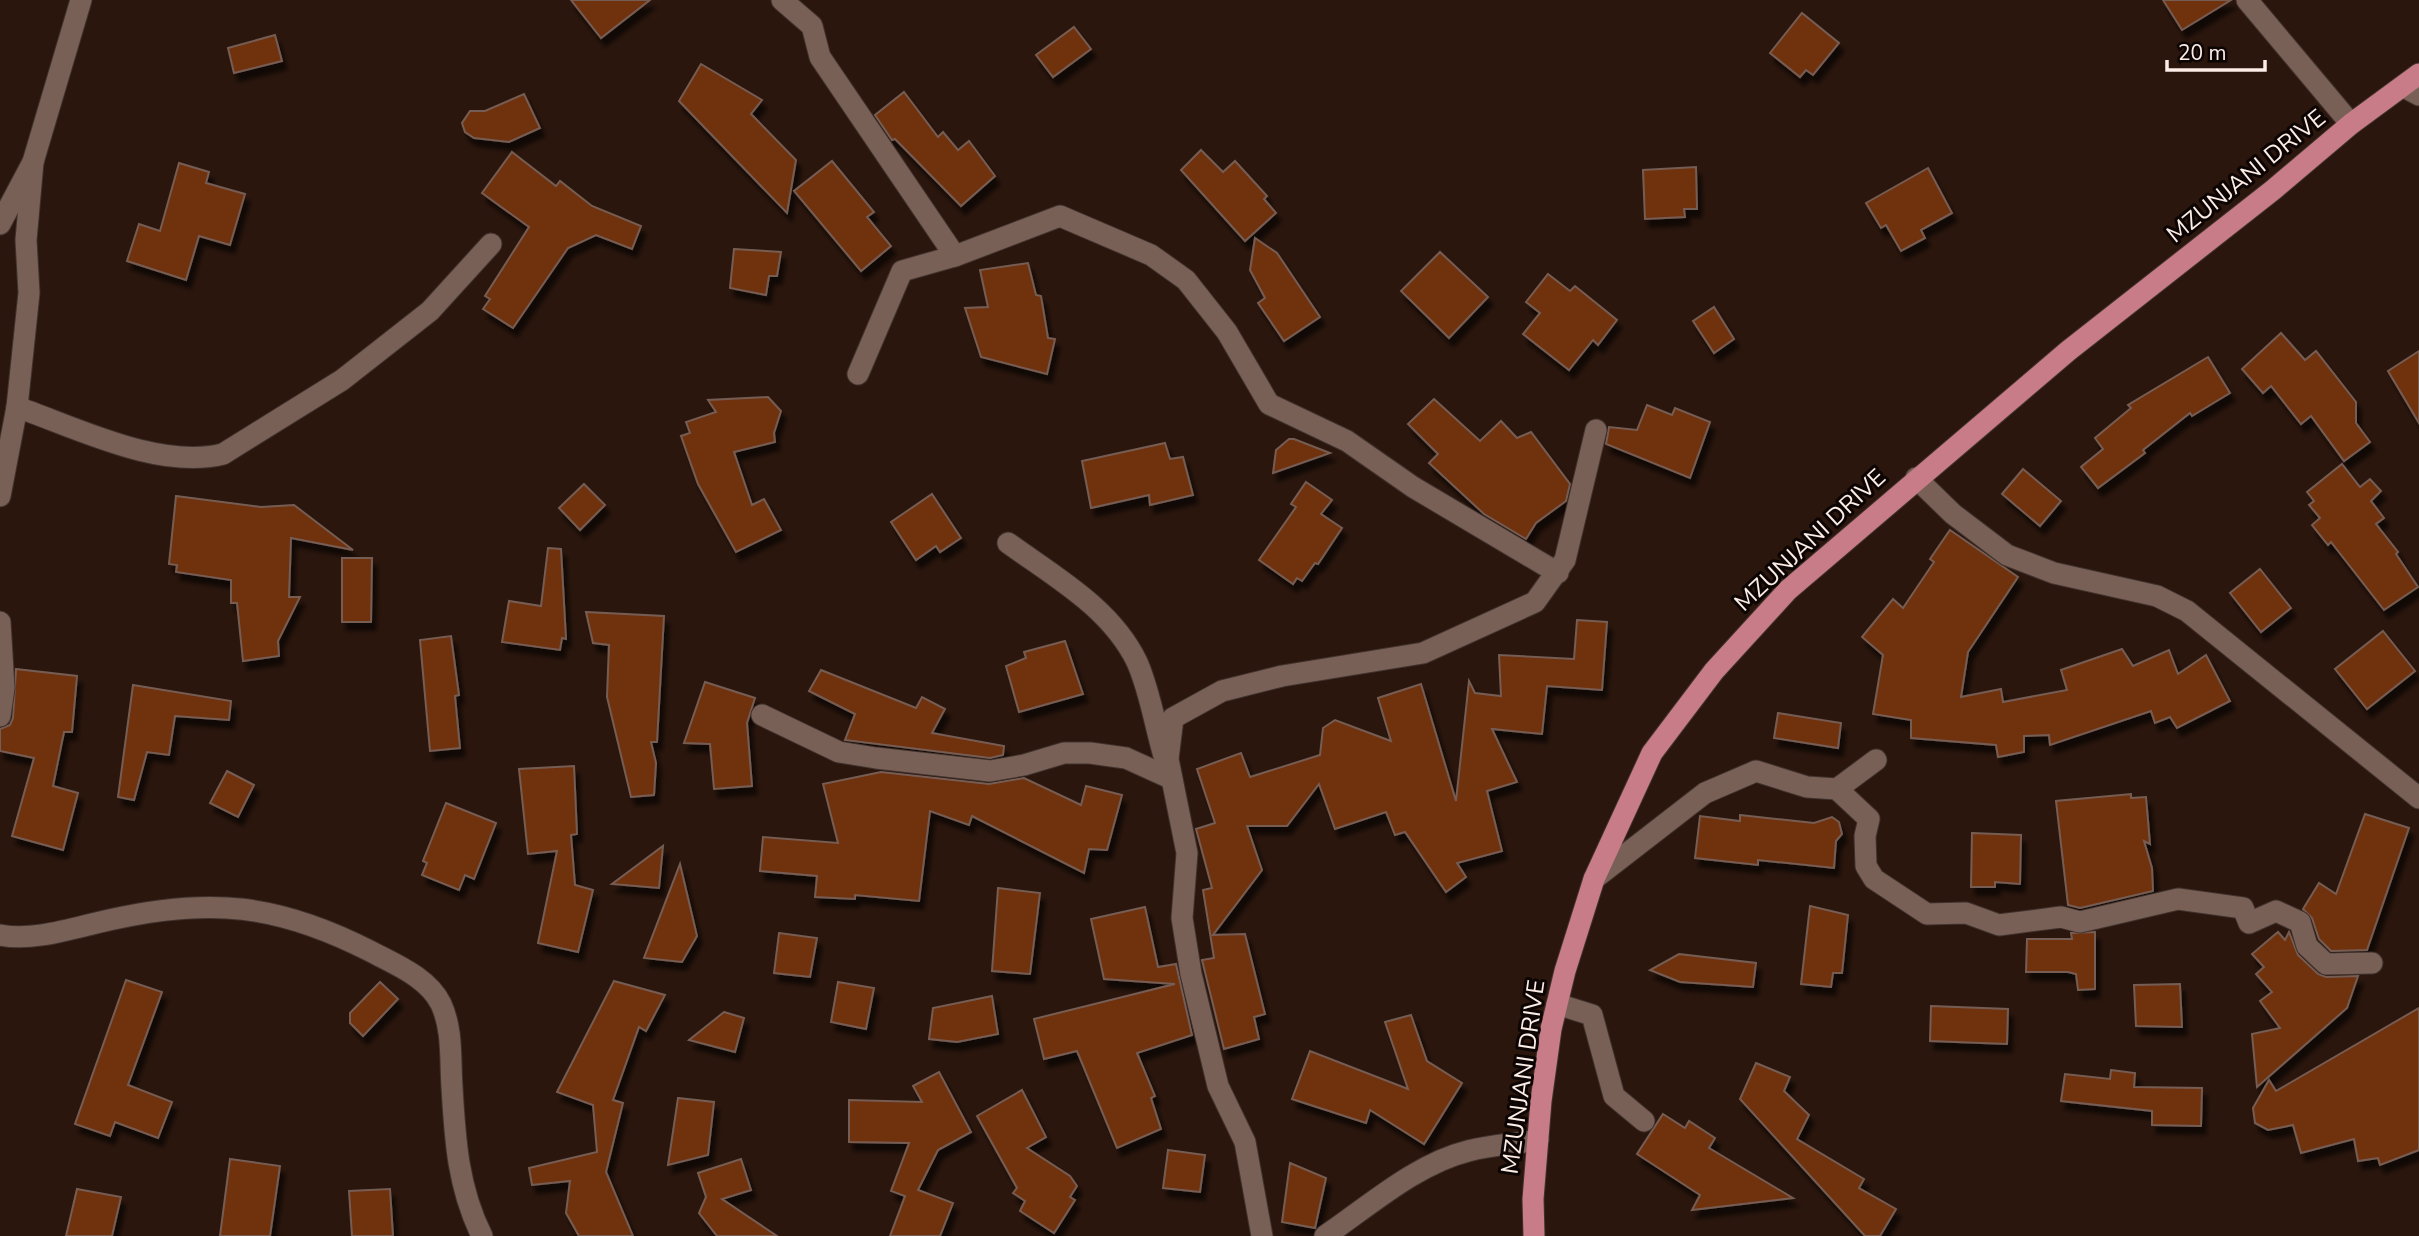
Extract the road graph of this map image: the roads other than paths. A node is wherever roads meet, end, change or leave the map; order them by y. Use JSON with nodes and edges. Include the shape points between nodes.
{"nodes":[{"id":1,"x":82,"y":0,"type":"edge"},
{"id":2,"x":782,"y":0,"type":"edge"},
{"id":3,"x":2247,"y":0,"type":"edge"},
{"id":4,"x":2414,"y":85,"type":"edge"},
{"id":5,"x":2351,"y":124,"type":"junction"},
{"id":6,"x":33,"y":162,"type":"junction"},
{"id":7,"x":0,"y":224,"type":"edge"},
{"id":8,"x":491,"y":244,"type":"dead end"},
{"id":9,"x":955,"y":256,"type":"junction"},
{"id":10,"x":858,"y":374,"type":"dead end"},
{"id":11,"x":17,"y":407,"type":"junction"},
{"id":12,"x":1596,"y":430,"type":"dead end"},
{"id":13,"x":1916,"y":478,"type":"junction"},
{"id":14,"x":0,"y":496,"type":"edge"},
{"id":15,"x":1008,"y":543,"type":"dead end"},
{"id":16,"x":1558,"y":573,"type":"junction"},
{"id":17,"x":0,"y":622,"type":"edge"},
{"id":18,"x":762,"y":715,"type":"dead end"},
{"id":19,"x":0,"y":716,"type":"edge"},
{"id":20,"x":1876,"y":760,"type":"dead end"},
{"id":21,"x":1170,"y":778,"type":"junction"},
{"id":22,"x":1837,"y":789,"type":"junction"},
{"id":23,"x":2419,"y":797,"type":"edge"},
{"id":24,"x":1594,"y":879,"type":"junction"},
{"id":25,"x":0,"y":935,"type":"edge"},
{"id":26,"x":2372,"y":963,"type":"dead end"},
{"id":27,"x":1557,"y":1004,"type":"junction"},
{"id":28,"x":1644,"y":1121,"type":"dead end"},
{"id":29,"x":1538,"y":1140,"type":"junction"},
{"id":30,"x":482,"y":1236,"type":"edge"},
{"id":31,"x":1262,"y":1236,"type":"edge"},
{"id":32,"x":1325,"y":1236,"type":"edge"},
{"id":33,"x":1534,"y":1236,"type":"edge"}],
"edges":[{"from":1,"to":6,"type":"street"},
{"from":2,"to":9,"type":"street","via":[[813,26],[820,57]]},
{"from":3,"to":5,"type":"street"},
{"from":4,"to":5,"type":"main road","name":"MZUNJANI DRIVE"},
{"from":5,"to":13,"type":"main road","name":"MZUNJANI DRIVE"},
{"from":6,"to":7,"type":"street"},
{"from":6,"to":11,"type":"street","via":[[26,240],[29,293]]},
{"from":8,"to":11,"type":"street","via":[[430,311],[342,380],[223,454],[203,459],[154,453]]},
{"from":9,"to":10,"type":"street","via":[[902,271]]},
{"from":9,"to":16,"type":"street","via":[[1060,216],[1151,255],[1186,280],[1211,311],[1269,404],[1347,442]]},
{"from":11,"to":14,"type":"street"},
{"from":12,"to":16,"type":"street"},
{"from":13,"to":23,"type":"street","via":[[1978,535],[2016,560],[2157,596],[2187,611]]},
{"from":13,"to":24,"type":"main road","name":"MZUNJANI DRIVE","via":[[1787,590],[1714,671],[1652,753]]},
{"from":15,"to":21,"type":"street","via":[[1086,599],[1119,631],[1138,664]]},
{"from":16,"to":21,"type":"street","via":[[1535,602],[1423,653],[1282,676],[1222,691],[1199,703],[1173,718]]},
{"from":17,"to":19,"type":"street","via":[[4,688]]},
{"from":18,"to":21,"type":"street","via":[[839,752],[876,758],[990,771],[1064,753],[1090,752],[1126,758]]},
{"from":20,"to":22,"type":"street"},
{"from":21,"to":31,"type":"street","via":[[1187,853],[1182,918],[1191,974],[1219,1086],[1245,1142]]},
{"from":22,"to":24,"type":"street","via":[[1807,787],[1756,771],[1705,793]]},
{"from":22,"to":26,"type":"street","via":[[1869,819],[1866,866],[1874,880],[1927,914],[1966,913],[1999,925],[2061,917],[2080,922],[2178,899],[2243,908],[2249,923],[2276,911],[2300,922],[2307,946],[2326,964]]},
{"from":24,"to":27,"type":"main road","name":"MZUNJANI DRIVE"},
{"from":25,"to":30,"type":"street","via":[[58,931],[153,910],[225,906],[270,911],[333,932],[408,971],[429,987],[449,1030],[457,1166]]},
{"from":27,"to":28,"type":"street","via":[[1592,1015],[1614,1096]]},
{"from":27,"to":29,"type":"main road","name":"MZUNJANI DRIVE"},
{"from":29,"to":32,"type":"street","via":[[1449,1157]]},
{"from":29,"to":33,"type":"main road","name":"MZUNJANI DRIVE"}]}
